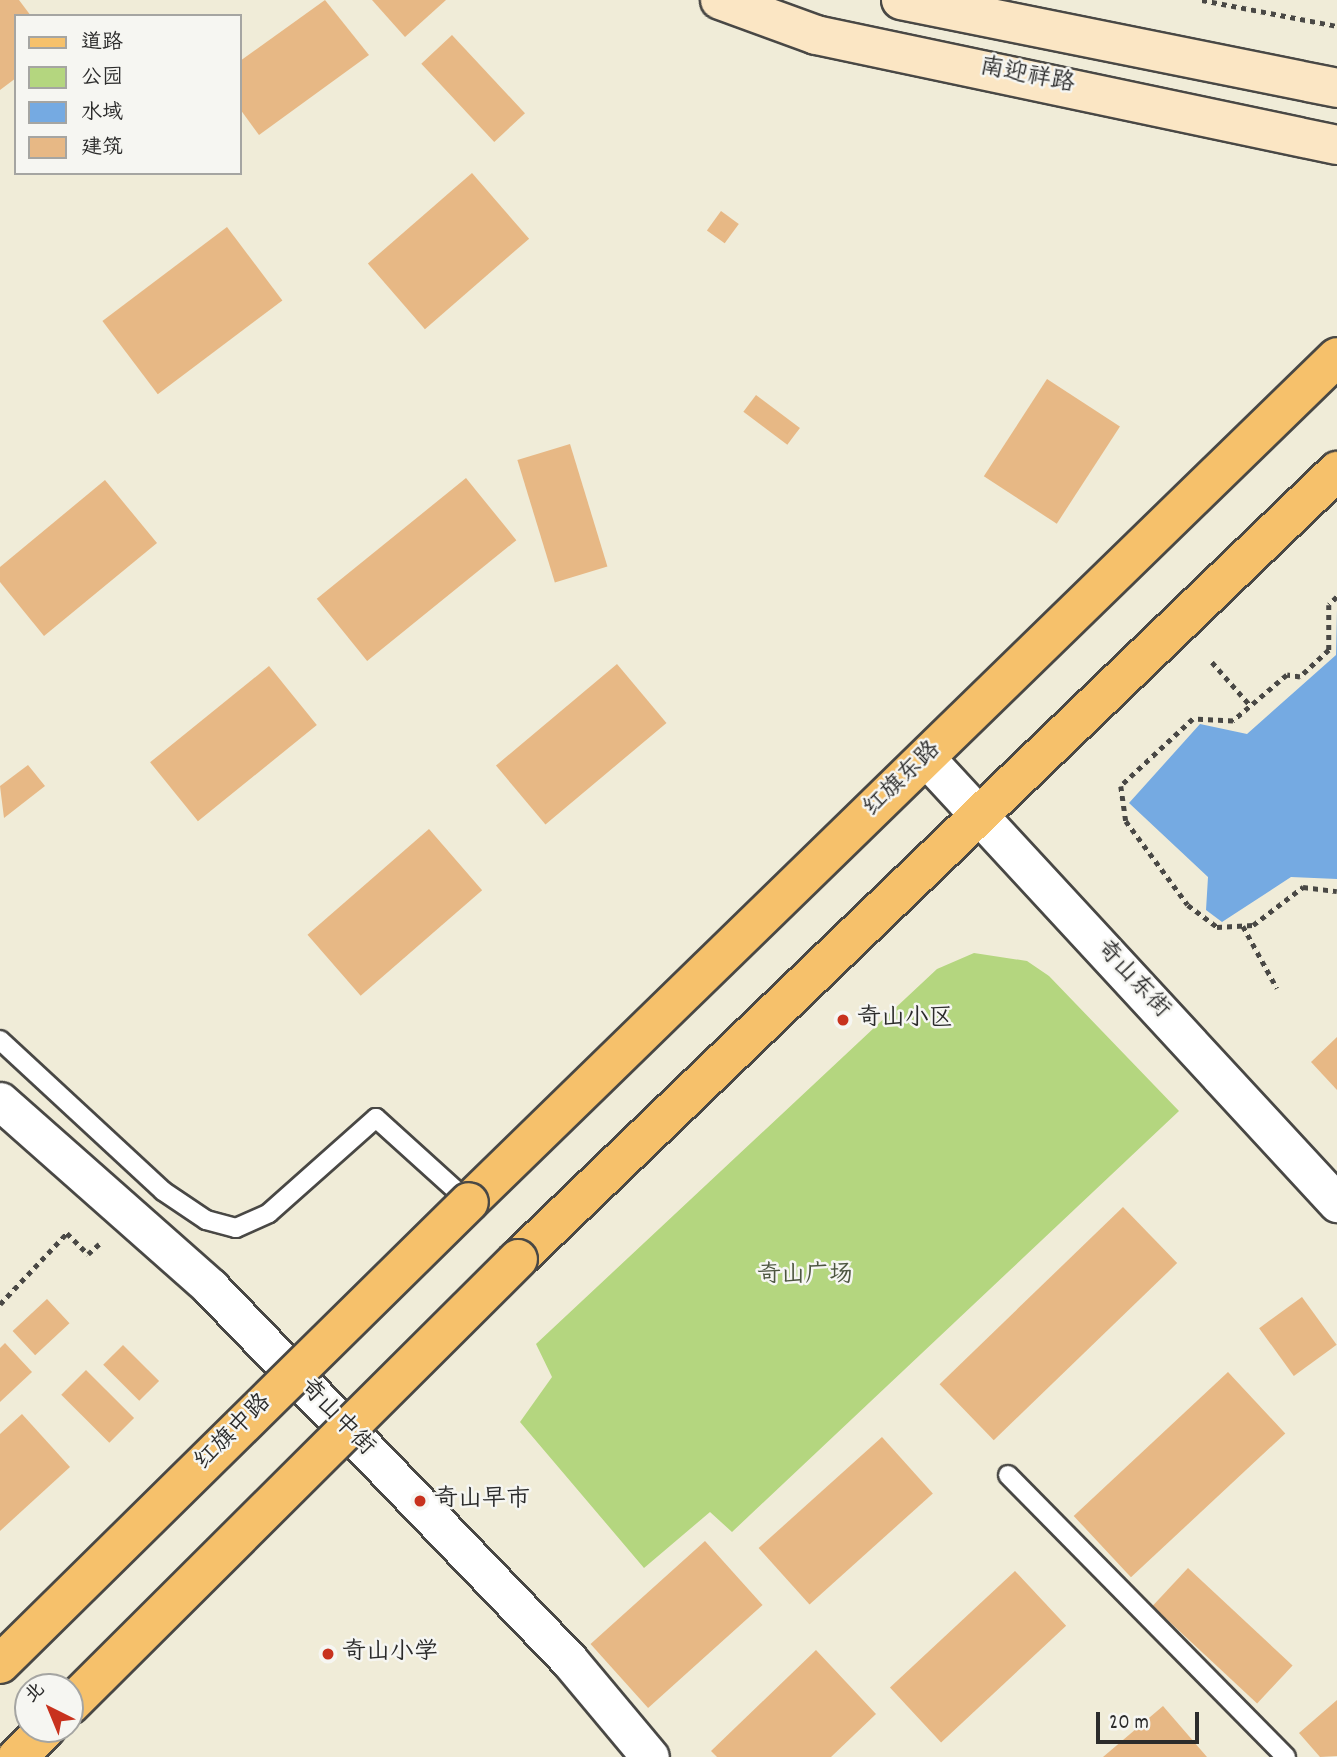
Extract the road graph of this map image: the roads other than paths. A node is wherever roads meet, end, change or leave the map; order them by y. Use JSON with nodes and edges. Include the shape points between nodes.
{"nodes":[{"id":1,"x":720,"y":0,"type":"edge"},
{"id":2,"x":901,"y":0,"type":"edge"},
{"id":3,"x":1337,"y":88,"type":"edge"},
{"id":4,"x":1337,"y":145,"type":"edge"},
{"id":5,"x":1337,"y":357,"type":"edge"},
{"id":6,"x":1337,"y":471,"type":"edge"},
{"id":7,"x":926,"y":758,"type":"junction"},
{"id":8,"x":981,"y":816,"type":"junction"},
{"id":9,"x":0,"y":1040,"type":"edge"},
{"id":10,"x":0,"y":1101,"type":"edge"},
{"id":11,"x":469,"y":1202,"type":"junction"},
{"id":12,"x":1337,"y":1203,"type":"edge"},
{"id":13,"x":1008,"y":1475,"type":"dead end"},
{"id":14,"x":0,"y":1664,"type":"edge"},
{"id":15,"x":84,"y":1691,"type":"edge"},
{"id":16,"x":32,"y":1743,"type":"edge"},
{"id":17,"x":18,"y":1757,"type":"edge"},
{"id":18,"x":650,"y":1757,"type":"edge"},
{"id":19,"x":1286,"y":1757,"type":"edge"}],
"edges":[{"from":1,"to":4,"type":"main road","name":"南迎祥路","via":[[816,34]]},
{"from":2,"to":3,"type":"main road"},
{"from":5,"to":7,"type":"main road","name":"红旗东路"},
{"from":6,"to":8,"type":"main road"},
{"from":7,"to":8,"type":"street","name":"奇山东街"},
{"from":7,"to":11,"type":"main road","name":"红旗东路"},
{"from":8,"to":12,"type":"street","name":"奇山东街"},
{"from":8,"to":15,"type":"main road","bridge":true,"via":[[518,1259]]},
{"from":9,"to":11,"type":"lane","via":[[163,1191],[205,1220],[236,1228],[270,1213],[376,1118]]},
{"from":10,"to":18,"type":"street","name":"奇山中街","via":[[210,1287],[569,1660]]},
{"from":11,"to":14,"type":"main road","name":"红旗中路","bridge":true},
{"from":13,"to":19,"type":"lane"},
{"from":16,"to":17,"type":"main road"}]}
